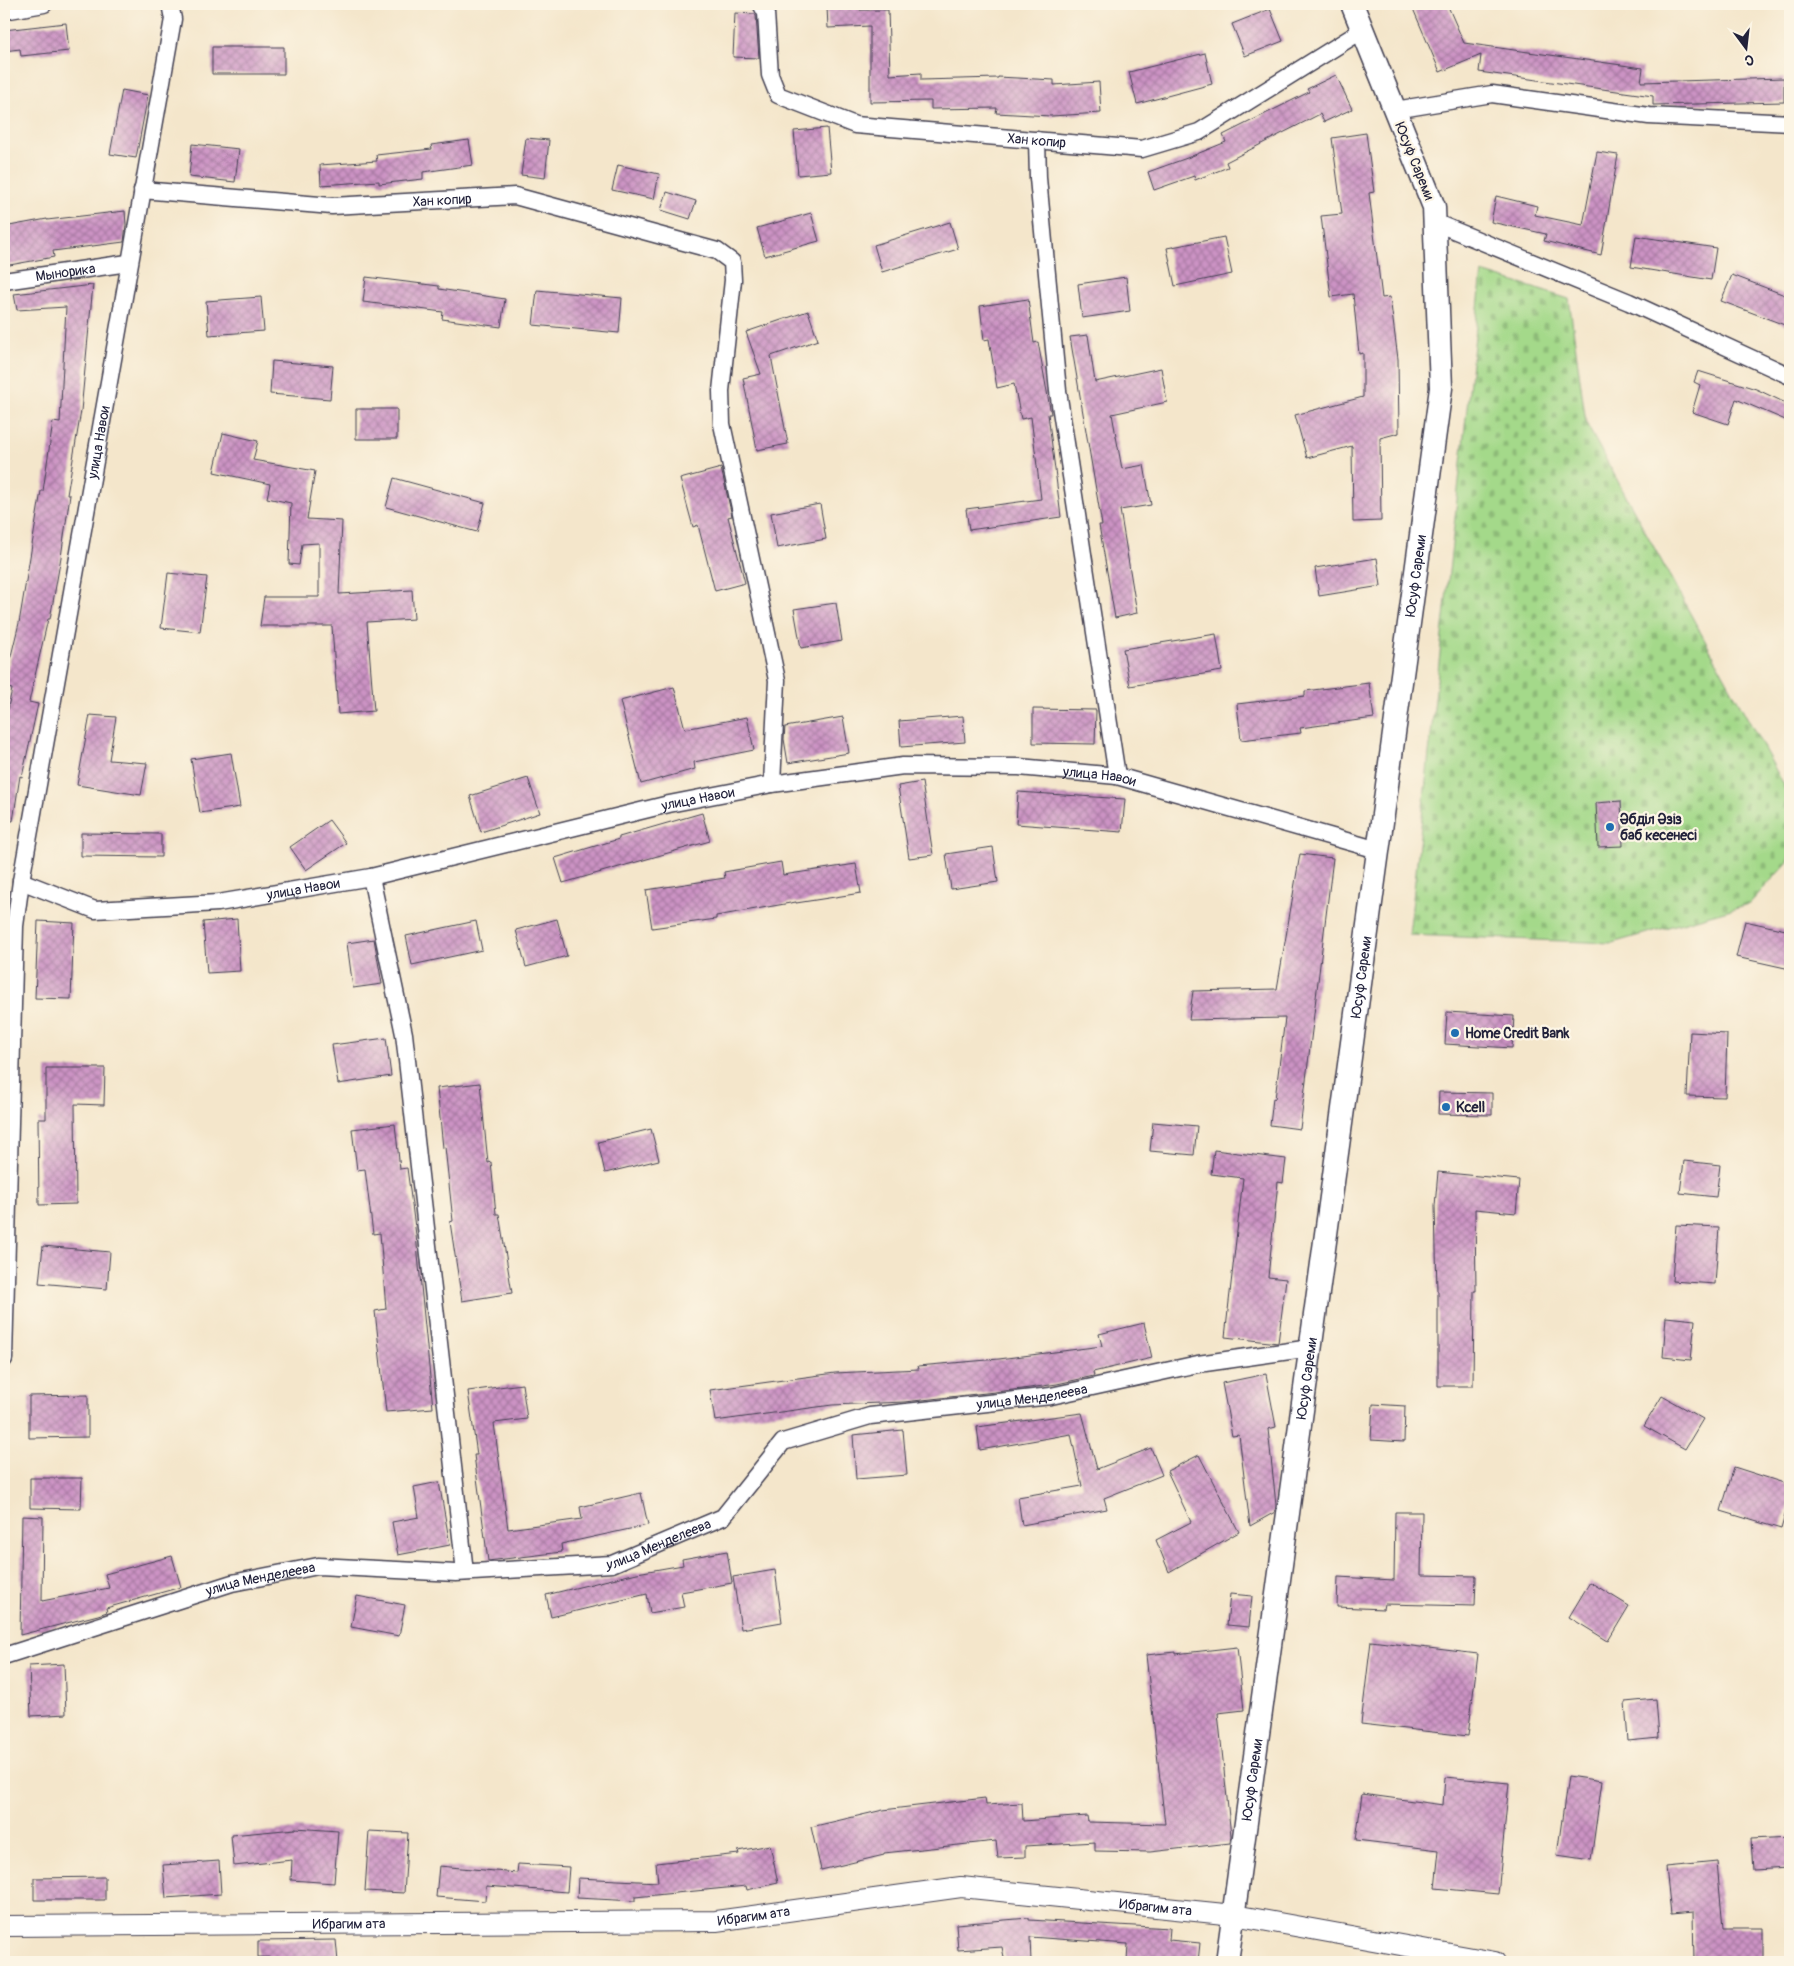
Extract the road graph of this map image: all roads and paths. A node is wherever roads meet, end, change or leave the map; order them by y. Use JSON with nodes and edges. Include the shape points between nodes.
{"nodes":[{"id":1,"x":44,"y":4,"type":"edge"},
{"id":2,"x":170,"y":4,"type":"edge"},
{"id":3,"x":761,"y":4,"type":"edge"},
{"id":4,"x":1352,"y":4,"type":"edge"},
{"id":5,"x":4,"y":11,"type":"edge"},
{"id":6,"x":1362,"y":30,"type":"junction"},
{"id":7,"x":1395,"y":110,"type":"junction"},
{"id":8,"x":1790,"y":123,"type":"edge"},
{"id":9,"x":1037,"y":140,"type":"junction"},
{"id":10,"x":142,"y":190,"type":"junction"},
{"id":11,"x":1434,"y":222,"type":"junction"},
{"id":12,"x":128,"y":263,"type":"junction"},
{"id":13,"x":4,"y":281,"type":"edge"},
{"id":14,"x":1790,"y":376,"type":"edge"},
{"id":15,"x":1117,"y":776,"type":"junction"},
{"id":16,"x":772,"y":784,"type":"junction"},
{"id":17,"x":1378,"y":850,"type":"junction"},
{"id":18,"x":371,"y":877,"type":"junction"},
{"id":19,"x":21,"y":881,"type":"junction"},
{"id":20,"x":1311,"y":1348,"type":"junction"},
{"id":21,"x":4,"y":1359,"type":"edge"},
{"id":22,"x":465,"y":1572,"type":"junction"},
{"id":23,"x":4,"y":1656,"type":"edge"},
{"id":24,"x":1234,"y":1915,"type":"junction"},
{"id":25,"x":4,"y":1926,"type":"edge"},
{"id":26,"x":1228,"y":1962,"type":"edge"},
{"id":27,"x":1495,"y":1962,"type":"edge"}],
"edges":[{"from":1,"to":5,"type":"street"},
{"from":2,"to":10,"type":"street","name":"улица Навои","via":[[173,20]]},
{"from":3,"to":9,"type":"street","name":"Хан копир","via":[[766,13],[770,75],[778,95],[855,125]]},
{"from":4,"to":6,"type":"main road","name":"Юсуф Сареми"},
{"from":6,"to":7,"type":"main road","name":"Юсуф Сареми"},
{"from":6,"to":9,"type":"street","name":"Хан копир","via":[[1200,132],[1142,149]]},
{"from":7,"to":8,"type":"street","via":[[1492,94],[1649,116]]},
{"from":7,"to":11,"type":"main road","name":"Юсуф Сареми","via":[[1434,207]]},
{"from":9,"to":15,"type":"street","via":[[1058,391]]},
{"from":10,"to":12,"type":"street","name":"улица Навои"},
{"from":10,"to":16,"type":"street","name":"Хан копир","via":[[332,206],[515,196],[717,251],[732,262],[733,280],[721,391],[722,424],[777,680]]},
{"from":11,"to":14,"type":"street","via":[[1629,302]]},
{"from":11,"to":17,"type":"main road","name":"Юсуф Сареми","via":[[1441,388]]},
{"from":12,"to":13,"type":"street","name":"Мынорика"},
{"from":12,"to":19,"type":"street","name":"улица Навои"},
{"from":15,"to":16,"type":"street","name":"улица Навои","via":[[1019,767],[903,766]]},
{"from":15,"to":17,"type":"street","name":"улица Навои"},
{"from":16,"to":18,"type":"street","name":"улица Навои","via":[[669,804]]},
{"from":17,"to":20,"type":"main road","name":"Юсуф Сареми"},
{"from":18,"to":19,"type":"street","name":"улица Навои","via":[[218,904],[95,910]]},
{"from":18,"to":22,"type":"street","via":[[404,1034]]},
{"from":19,"to":21,"type":"street","name":"улица Навои","via":[[15,926]]},
{"from":20,"to":22,"type":"street","name":"улица Менделеева","via":[[1198,1364],[1051,1396],[870,1416],[784,1442],[723,1517],[612,1564]]},
{"from":20,"to":24,"type":"main road","name":"Юсуф Сареми"},
{"from":22,"to":23,"type":"street","name":"улица Менделеева","via":[[318,1566],[232,1583]]},
{"from":24,"to":25,"type":"street","name":"Ибрагим ата","via":[[961,1887],[716,1921]]},
{"from":24,"to":26,"type":"main road","name":"Юсуф Сареми"},
{"from":24,"to":27,"type":"street","name":"Ибрагим ата"}]}
